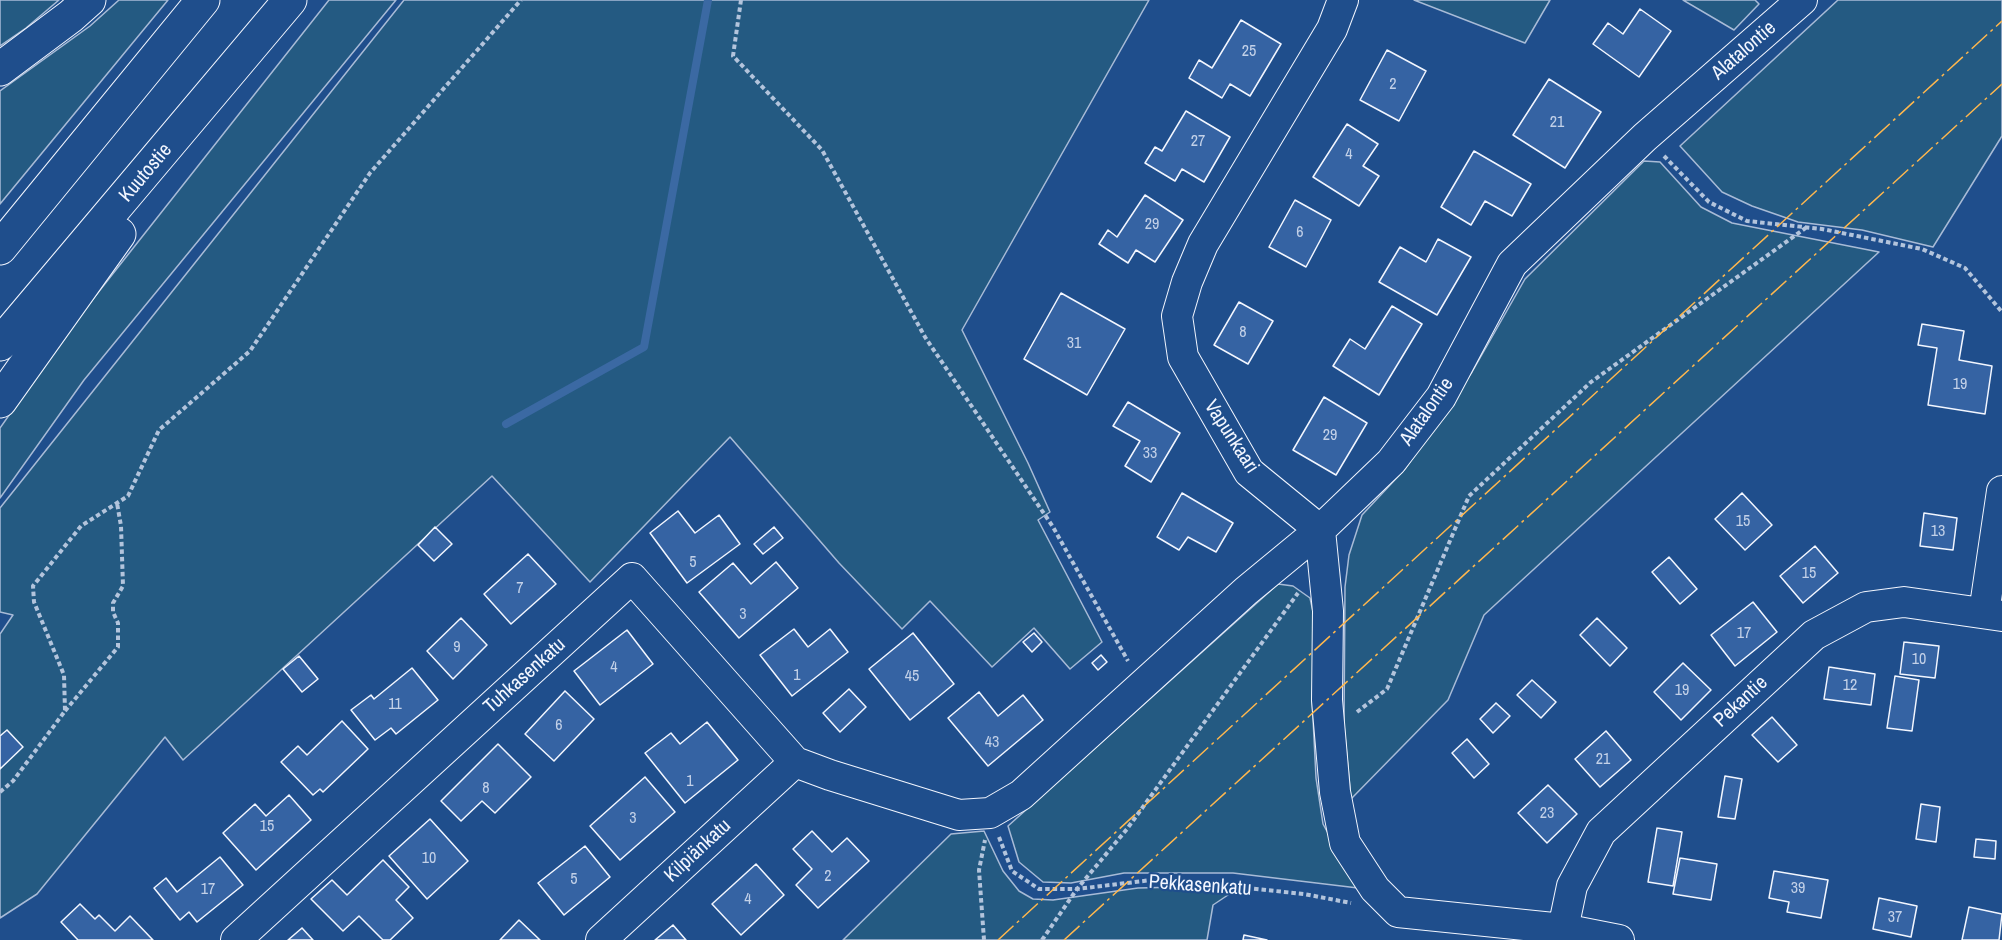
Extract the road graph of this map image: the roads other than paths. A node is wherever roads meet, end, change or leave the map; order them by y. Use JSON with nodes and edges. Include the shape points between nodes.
{"nodes":[{"id":1,"x":89,"y":0,"type":"edge"},
{"id":2,"x":203,"y":0,"type":"edge"},
{"id":3,"x":290,"y":0,"type":"edge"},
{"id":4,"x":1343,"y":0,"type":"edge"},
{"id":5,"x":1794,"y":2,"type":"edge"},
{"id":6,"x":252,"y":47,"type":"junction"},
{"id":7,"x":0,"y":69,"type":"edge"},
{"id":8,"x":0,"y":248,"type":"edge"},
{"id":9,"x":0,"y":344,"type":"edge"},
{"id":10,"x":0,"y":401,"type":"edge"},
{"id":11,"x":2002,"y":491,"type":"edge"},
{"id":12,"x":1320,"y":530,"type":"junction"},
{"id":13,"x":1993,"y":614,"type":"edge"},
{"id":14,"x":795,"y":762,"type":"junction"},
{"id":15,"x":1563,"y":929,"type":"junction"},
{"id":16,"x":236,"y":940,"type":"edge"},
{"id":17,"x":601,"y":940,"type":"edge"},
{"id":18,"x":1619,"y":940,"type":"edge"}],
"edges":[{"from":1,"to":7,"type":"highway"},
{"from":2,"to":8,"type":"highway"},
{"from":3,"to":6,"type":"highway","name":"Kuutostie"},
{"from":4,"to":12,"type":"street","name":"Vapunkaari","via":[[1332,29],[1203,244],[1177,316],[1183,357],[1248,472]]},
{"from":5,"to":12,"type":"street","name":"Alatalontie","via":[[1512,264],[1441,397],[1391,462]]},
{"from":6,"to":9,"type":"highway","name":"Kuutostie"},
{"from":6,"to":10,"type":"highway"},
{"from":11,"to":13,"type":"street"},
{"from":12,"to":14,"type":"street","via":[[1246,591],[1021,795],[990,813],[959,815]]},
{"from":12,"to":15,"type":"street","via":[[1328,611],[1330,734],[1345,843],[1375,889],[1398,912]]},
{"from":13,"to":15,"type":"street","name":"Pekantie","via":[[1904,602],[1866,607],[1814,635],[1601,832],[1572,886]]},
{"from":14,"to":16,"type":"street","name":"Tuhkasenkatu","via":[[632,578]]},
{"from":14,"to":17,"type":"street","name":"Kilpiänkatu"},
{"from":15,"to":18,"type":"street"}]}
